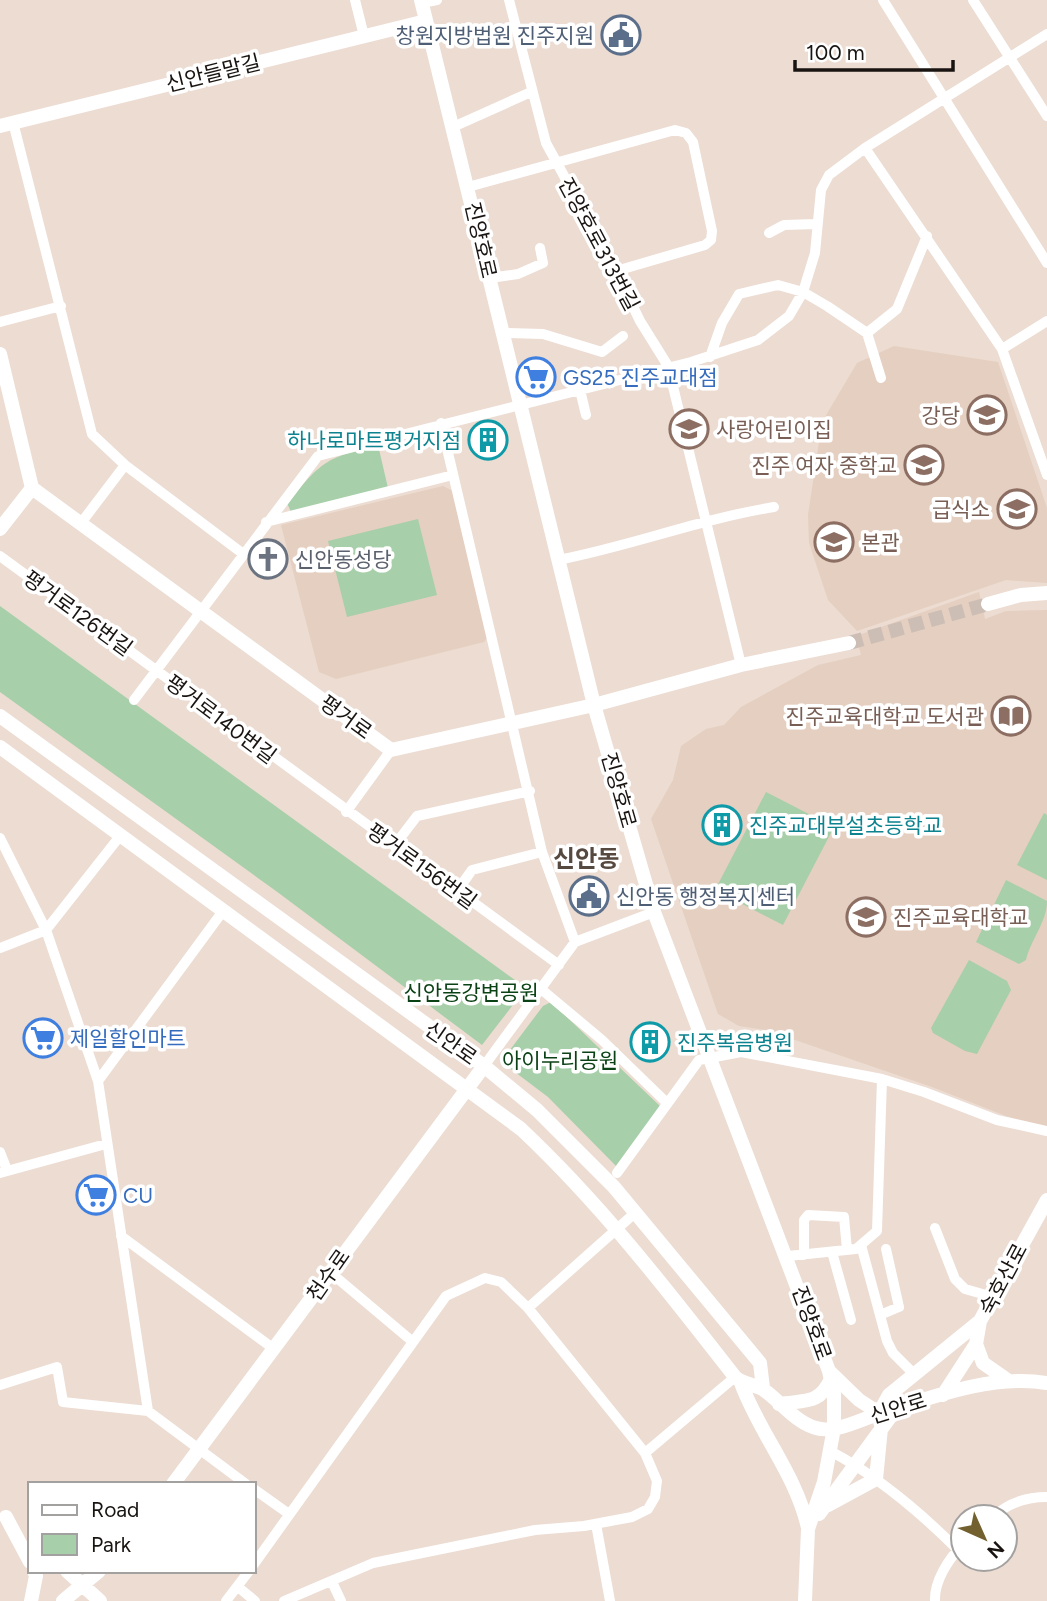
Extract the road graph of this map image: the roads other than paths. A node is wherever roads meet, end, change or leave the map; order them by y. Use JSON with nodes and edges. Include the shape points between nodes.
{"nodes":[{"id":1,"x":355,"y":0,"type":"edge"},
{"id":2,"x":509,"y":0,"type":"edge"},
{"id":3,"x":883,"y":0,"type":"edge"},
{"id":4,"x":973,"y":0,"type":"edge"},
{"id":5,"x":427,"y":1,"type":"edge"},
{"id":6,"x":426,"y":21,"type":"junction"},
{"id":7,"x":1047,"y":34,"type":"edge"},
{"id":8,"x":364,"y":36,"type":"junction"},
{"id":9,"x":1009,"y":59,"type":"junction"},
{"id":10,"x":531,"y":92,"type":"junction"},
{"id":11,"x":945,"y":99,"type":"junction"},
{"id":12,"x":1047,"y":116,"type":"edge"},
{"id":13,"x":7,"y":124,"type":"edge"},
{"id":14,"x":453,"y":127,"type":"junction"},
{"id":15,"x":865,"y":148,"type":"junction"},
{"id":16,"x":557,"y":164,"type":"junction"},
{"id":17,"x":468,"y":187,"type":"junction"},
{"id":18,"x":816,"y":224,"type":"junction"},
{"id":19,"x":769,"y":233,"type":"dead end"},
{"id":20,"x":927,"y":236,"type":"junction"},
{"id":21,"x":540,"y":248,"type":"dead end"},
{"id":22,"x":1047,"y":262,"type":"edge"},
{"id":23,"x":616,"y":271,"type":"junction"},
{"id":24,"x":490,"y":278,"type":"junction"},
{"id":25,"x":803,"y":292,"type":"junction"},
{"id":26,"x":61,"y":306,"type":"junction"},
{"id":27,"x":1047,"y":321,"type":"edge"},
{"id":28,"x":0,"y":322,"type":"edge"},
{"id":29,"x":504,"y":333,"type":"junction"},
{"id":30,"x":867,"y":333,"type":"junction"},
{"id":31,"x":623,"y":336,"type":"dead end"},
{"id":32,"x":1002,"y":349,"type":"junction"},
{"id":33,"x":0,"y":354,"type":"edge"},
{"id":34,"x":710,"y":357,"type":"junction"},
{"id":35,"x":668,"y":366,"type":"junction"},
{"id":36,"x":881,"y":377,"type":"dead end"},
{"id":37,"x":580,"y":390,"type":"junction"},
{"id":38,"x":519,"y":403,"type":"junction"},
{"id":39,"x":586,"y":415,"type":"dead end"},
{"id":40,"x":441,"y":423,"type":"junction"},
{"id":41,"x":125,"y":465,"type":"junction"},
{"id":42,"x":453,"y":475,"type":"junction"},
{"id":43,"x":1047,"y":475,"type":"edge"},
{"id":44,"x":32,"y":488,"type":"junction"},
{"id":45,"x":774,"y":507,"type":"dead end"},
{"id":46,"x":708,"y":520,"type":"junction"},
{"id":47,"x":266,"y":522,"type":"junction"},
{"id":48,"x":81,"y":523,"type":"junction"},
{"id":49,"x":0,"y":529,"type":"edge"},
{"id":50,"x":242,"y":553,"type":"junction"},
{"id":51,"x":0,"y":556,"type":"edge"},
{"id":52,"x":558,"y":560,"type":"junction"},
{"id":53,"x":1047,"y":593,"type":"edge"},
{"id":54,"x":988,"y":604,"type":"tunnel mouth"},
{"id":55,"x":200,"y":610,"type":"junction"},
{"id":56,"x":849,"y":643,"type":"tunnel mouth"},
{"id":57,"x":741,"y":664,"type":"junction"},
{"id":58,"x":156,"y":670,"type":"junction"},
{"id":59,"x":134,"y":700,"type":"dead end"},
{"id":60,"x":594,"y":705,"type":"junction"},
{"id":61,"x":0,"y":716,"type":"edge"},
{"id":62,"x":513,"y":722,"type":"junction"},
{"id":63,"x":0,"y":747,"type":"edge"},
{"id":64,"x":391,"y":750,"type":"junction"},
{"id":65,"x":530,"y":792,"type":"junction"},
{"id":66,"x":346,"y":812,"type":"junction"},
{"id":67,"x":120,"y":836,"type":"junction"},
{"id":68,"x":0,"y":838,"type":"edge"},
{"id":69,"x":394,"y":846,"type":"junction"},
{"id":70,"x":542,"y":852,"type":"junction"},
{"id":71,"x":457,"y":891,"type":"junction"},
{"id":72,"x":223,"y":911,"type":"junction"},
{"id":73,"x":654,"y":912,"type":"junction"},
{"id":74,"x":46,"y":930,"type":"junction"},
{"id":75,"x":575,"y":942,"type":"junction"},
{"id":76,"x":0,"y":948,"type":"edge"},
{"id":77,"x":559,"y":965,"type":"junction"},
{"id":78,"x":541,"y":989,"type":"junction"},
{"id":79,"x":709,"y":1056,"type":"junction"},
{"id":80,"x":484,"y":1066,"type":"junction"},
{"id":81,"x":882,"y":1080,"type":"junction"},
{"id":82,"x":98,"y":1081,"type":"junction"},
{"id":83,"x":468,"y":1088,"type":"junction"},
{"id":84,"x":667,"y":1103,"type":"junction"},
{"id":85,"x":1047,"y":1131,"type":"edge"},
{"id":86,"x":106,"y":1144,"type":"junction"},
{"id":87,"x":0,"y":1152,"type":"edge"},
{"id":88,"x":4,"y":1171,"type":"edge"},
{"id":89,"x":617,"y":1173,"type":"dead end"},
{"id":90,"x":1047,"y":1200,"type":"edge"},
{"id":91,"x":636,"y":1212,"type":"junction"},
{"id":92,"x":935,"y":1228,"type":"dead end"},
{"id":93,"x":616,"y":1230,"type":"junction"},
{"id":94,"x":121,"y":1236,"type":"junction"},
{"id":95,"x":861,"y":1245,"type":"junction"},
{"id":96,"x":886,"y":1249,"type":"dead end"},
{"id":97,"x":847,"y":1250,"type":"junction"},
{"id":98,"x":832,"y":1252,"type":"junction"},
{"id":99,"x":804,"y":1255,"type":"junction"},
{"id":100,"x":788,"y":1256,"type":"junction"},
{"id":101,"x":331,"y":1273,"type":"junction"},
{"id":102,"x":993,"y":1297,"type":"junction"},
{"id":103,"x":528,"y":1308,"type":"junction"},
{"id":104,"x":880,"y":1315,"type":"junction"},
{"id":105,"x":851,"y":1320,"type":"dead end"},
{"id":106,"x":980,"y":1321,"type":"junction"},
{"id":107,"x":413,"y":1342,"type":"junction"},
{"id":108,"x":976,"y":1344,"type":"junction"},
{"id":109,"x":274,"y":1349,"type":"junction"},
{"id":110,"x":914,"y":1374,"type":"junction"},
{"id":111,"x":830,"y":1375,"type":"junction"},
{"id":112,"x":738,"y":1380,"type":"junction"},
{"id":113,"x":1006,"y":1380,"type":"junction"},
{"id":114,"x":1047,"y":1383,"type":"edge"},
{"id":115,"x":0,"y":1385,"type":"edge"},
{"id":116,"x":763,"y":1388,"type":"junction"},
{"id":117,"x":943,"y":1395,"type":"junction"},
{"id":118,"x":779,"y":1404,"type":"junction"},
{"id":119,"x":148,"y":1411,"type":"junction"},
{"id":120,"x":880,"y":1420,"type":"junction"},
{"id":121,"x":834,"y":1428,"type":"junction"},
{"id":122,"x":200,"y":1451,"type":"junction"},
{"id":123,"x":830,"y":1451,"type":"junction"},
{"id":124,"x":645,"y":1452,"type":"junction"},
{"id":125,"x":854,"y":1463,"type":"junction"},
{"id":126,"x":876,"y":1479,"type":"junction"},
{"id":127,"x":175,"y":1482,"type":"edge"},
{"id":128,"x":243,"y":1482,"type":"edge"},
{"id":129,"x":256,"y":1490,"type":"edge"},
{"id":130,"x":1047,"y":1497,"type":"edge"},
{"id":131,"x":1017,"y":1503,"type":"edge"},
{"id":132,"x":823,"y":1507,"type":"junction"},
{"id":133,"x":3,"y":1514,"type":"edge"},
{"id":134,"x":289,"y":1514,"type":"junction"},
{"id":135,"x":596,"y":1524,"type":"junction"},
{"id":136,"x":808,"y":1529,"type":"junction"},
{"id":137,"x":28,"y":1536,"type":"edge"},
{"id":138,"x":949,"y":1538,"type":"edge"},
{"id":139,"x":28,"y":1558,"type":"edge"},
{"id":140,"x":256,"y":1561,"type":"edge"},
{"id":141,"x":949,"y":1566,"type":"edge"},
{"id":142,"x":35,"y":1573,"type":"edge"},
{"id":143,"x":69,"y":1573,"type":"edge"},
{"id":144,"x":97,"y":1573,"type":"edge"},
{"id":145,"x":248,"y":1573,"type":"edge"},
{"id":146,"x":332,"y":1582,"type":"junction"},
{"id":147,"x":84,"y":1586,"type":"junction"},
{"id":148,"x":238,"y":1587,"type":"junction"},
{"id":149,"x":31,"y":1601,"type":"edge"},
{"id":150,"x":63,"y":1601,"type":"edge"},
{"id":151,"x":100,"y":1601,"type":"edge"},
{"id":152,"x":226,"y":1601,"type":"edge"},
{"id":153,"x":255,"y":1601,"type":"edge"},
{"id":154,"x":284,"y":1601,"type":"edge"},
{"id":155,"x":341,"y":1601,"type":"edge"},
{"id":156,"x":610,"y":1601,"type":"edge"},
{"id":157,"x":805,"y":1601,"type":"edge"},
{"id":158,"x":935,"y":1601,"type":"edge"}],
"edges":[{"from":1,"to":8,"type":"street"},
{"from":2,"to":10,"type":"street"},
{"from":3,"to":11,"type":"street"},
{"from":4,"to":9,"type":"street"},
{"from":5,"to":6,"type":"street","name":"진양호로"},
{"from":6,"to":8,"type":"street","name":"신안들말길"},
{"from":6,"to":14,"type":"street","name":"진양호로"},
{"from":7,"to":9,"type":"street"},
{"from":8,"to":13,"type":"street","name":"신안들말길"},
{"from":9,"to":11,"type":"street"},
{"from":9,"to":12,"type":"street"},
{"from":10,"to":14,"type":"street"},
{"from":10,"to":16,"type":"street"},
{"from":11,"to":15,"type":"street"},
{"from":11,"to":22,"type":"street"},
{"from":13,"to":26,"type":"street"},
{"from":14,"to":17,"type":"street","name":"진양호로"},
{"from":15,"to":18,"type":"street","via":[[829,175],[821,190]]},
{"from":15,"to":20,"type":"street"},
{"from":16,"to":17,"type":"street","name":"진양호로313번길"},
{"from":16,"to":23,"type":"street","name":"진양호로313번길"},
{"from":16,"to":23,"type":"street","via":[[675,130],[686,133],[693,142],[711,240]]},
{"from":17,"to":24,"type":"street","name":"진양호로"},
{"from":18,"to":19,"type":"street","via":[[784,225]]},
{"from":18,"to":25,"type":"street","via":[[815,253]]},
{"from":20,"to":30,"type":"street","via":[[897,309]]},
{"from":20,"to":32,"type":"street"},
{"from":21,"to":24,"type":"street","via":[[543,263],[517,274]]},
{"from":23,"to":35,"type":"street","name":"진양호로313번길"},
{"from":24,"to":29,"type":"street","name":"진양호로"},
{"from":25,"to":30,"type":"street"},
{"from":25,"to":34,"type":"street","via":[[789,316],[758,340]]},
{"from":25,"to":34,"type":"street","via":[[778,285],[739,294]]},
{"from":26,"to":28,"type":"street"},
{"from":26,"to":41,"type":"street","via":[[92,434]]},
{"from":27,"to":32,"type":"street"},
{"from":29,"to":31,"type":"street","via":[[543,334],[602,352]]},
{"from":29,"to":38,"type":"street","name":"진양호로"},
{"from":30,"to":36,"type":"street"},
{"from":32,"to":43,"type":"street"},
{"from":33,"to":44,"type":"street"},
{"from":34,"to":35,"type":"street"},
{"from":35,"to":37,"type":"street"},
{"from":35,"to":46,"type":"street","name":"진양호로313번길"},
{"from":37,"to":38,"type":"street"},
{"from":37,"to":39,"type":"street"},
{"from":38,"to":40,"type":"street"},
{"from":38,"to":52,"type":"street","name":"진양호로"},
{"from":40,"to":42,"type":"street"},
{"from":40,"to":47,"type":"street","name":"평거로140번길","via":[[327,451],[310,464]]},
{"from":41,"to":48,"type":"street"},
{"from":41,"to":50,"type":"street"},
{"from":42,"to":47,"type":"street"},
{"from":42,"to":62,"type":"street"},
{"from":44,"to":48,"type":"street","name":"평거로"},
{"from":44,"to":49,"type":"street"},
{"from":45,"to":46,"type":"street"},
{"from":46,"to":52,"type":"street"},
{"from":46,"to":57,"type":"street","name":"진양호로313번길"},
{"from":47,"to":50,"type":"street","name":"평거로140번길"},
{"from":48,"to":55,"type":"street","name":"평거로"},
{"from":50,"to":55,"type":"street","name":"평거로140번길"},
{"from":51,"to":58,"type":"street","name":"평거로126번길"},
{"from":52,"to":60,"type":"street","name":"진양호로"},
{"from":53,"to":54,"type":"street"},
{"from":55,"to":58,"type":"street","name":"평거로140번길"},
{"from":55,"to":64,"type":"street","name":"평거로"},
{"from":56,"to":57,"type":"street","name":"평거로"},
{"from":57,"to":60,"type":"street","name":"평거로"},
{"from":58,"to":59,"type":"street"},
{"from":58,"to":66,"type":"street","name":"평거로140번길"},
{"from":60,"to":62,"type":"street","name":"평거로"},
{"from":60,"to":73,"type":"street","name":"진양호로"},
{"from":61,"to":80,"type":"street","name":"신안로"},
{"from":62,"to":64,"type":"street","name":"평거로"},
{"from":62,"to":65,"type":"street"},
{"from":63,"to":67,"type":"street","name":"신안로"},
{"from":64,"to":66,"type":"street","name":"평거로156번길"},
{"from":65,"to":69,"type":"street","via":[[416,816]]},
{"from":65,"to":70,"type":"street"},
{"from":66,"to":69,"type":"street","name":"평거로156번길"},
{"from":67,"to":72,"type":"street","name":"신안로"},
{"from":67,"to":74,"type":"street"},
{"from":68,"to":74,"type":"street"},
{"from":69,"to":71,"type":"street","name":"평거로156번길"},
{"from":70,"to":71,"type":"street","via":[[472,870]]},
{"from":70,"to":75,"type":"street"},
{"from":71,"to":77,"type":"street","name":"평거로156번길"},
{"from":72,"to":82,"type":"street"},
{"from":72,"to":83,"type":"street","name":"신안로"},
{"from":73,"to":75,"type":"street"},
{"from":73,"to":79,"type":"street","name":"진양호로"},
{"from":74,"to":76,"type":"street"},
{"from":74,"to":82,"type":"street"},
{"from":75,"to":77,"type":"street"},
{"from":77,"to":78,"type":"street"},
{"from":78,"to":80,"type":"street"},
{"from":78,"to":84,"type":"street"},
{"from":79,"to":81,"type":"street","via":[[741,1052]]},
{"from":79,"to":84,"type":"street","via":[[699,1060]]},
{"from":79,"to":100,"type":"street","name":"진양호로"},
{"from":80,"to":83,"type":"street","name":"천수로"},
{"from":80,"to":91,"type":"street","name":"신안로","via":[[575,1146]]},
{"from":81,"to":85,"type":"street","via":[[998,1120]]},
{"from":81,"to":95,"type":"street","via":[[877,1231]]},
{"from":82,"to":86,"type":"street"},
{"from":83,"to":93,"type":"street","name":"신안로","via":[[559,1164]]},
{"from":83,"to":101,"type":"street","name":"천수로"},
{"from":84,"to":89,"type":"street"},
{"from":86,"to":88,"type":"street"},
{"from":86,"to":94,"type":"street"},
{"from":87,"to":88,"type":"street"},
{"from":90,"to":102,"type":"street","name":"숙호산로"},
{"from":91,"to":93,"type":"street"},
{"from":91,"to":116,"type":"street","name":"신안로","via":[[760,1363]]},
{"from":92,"to":102,"type":"street","via":[[955,1279],[965,1289]]},
{"from":93,"to":103,"type":"street"},
{"from":93,"to":112,"type":"street","name":"신안로"},
{"from":94,"to":109,"type":"street"},
{"from":94,"to":119,"type":"street"},
{"from":95,"to":97,"type":"street"},
{"from":95,"to":104,"type":"street"},
{"from":96,"to":104,"type":"street","via":[[899,1307]]},
{"from":97,"to":98,"type":"street"},
{"from":97,"to":99,"type":"street","via":[[844,1217],[808,1215]]},
{"from":98,"to":99,"type":"street"},
{"from":98,"to":105,"type":"street"},
{"from":99,"to":100,"type":"street"},
{"from":100,"to":111,"type":"street","name":"진양호로"},
{"from":101,"to":107,"type":"street"},
{"from":101,"to":109,"type":"street","name":"천수로"},
{"from":102,"to":106,"type":"street","name":"숙호산로"},
{"from":103,"to":107,"type":"street","via":[[500,1282],[485,1278],[446,1296]]},
{"from":103,"to":124,"type":"street"},
{"from":104,"to":110,"type":"street","via":[[893,1353]]},
{"from":106,"to":108,"type":"street","name":"숙호산로"},
{"from":106,"to":110,"type":"street"},
{"from":107,"to":134,"type":"street"},
{"from":108,"to":113,"type":"street","via":[[982,1363]]},
{"from":108,"to":117,"type":"street","name":"숙호산로"},
{"from":109,"to":122,"type":"street","name":"천수로"},
{"from":110,"to":120,"type":"street","via":[[890,1395]]},
{"from":111,"to":118,"type":"street","via":[[824,1394],[810,1401]]},
{"from":111,"to":120,"type":"street"},
{"from":111,"to":121,"type":"street","name":"진양호로"},
{"from":112,"to":116,"type":"street"},
{"from":112,"to":124,"type":"street"},
{"from":112,"to":136,"type":"street","name":"신안로","via":[[784,1463]]},
{"from":113,"to":114,"type":"street","name":"신안로"},
{"from":113,"to":117,"type":"street","name":"신안로"},
{"from":115,"to":119,"type":"street","via":[[57,1367],[63,1402]]},
{"from":116,"to":118,"type":"street","name":"신안로"},
{"from":117,"to":120,"type":"street","name":"신안로","via":[[897,1408]]},
{"from":118,"to":121,"type":"street","name":"신안로","via":[[817,1429]]},
{"from":119,"to":122,"type":"street"},
{"from":120,"to":121,"type":"street","name":"신안로"},
{"from":120,"to":125,"type":"street"},
{"from":120,"to":126,"type":"street"},
{"from":121,"to":123,"type":"street","name":"진양호로"},
{"from":122,"to":127,"type":"street","name":"천수로"},
{"from":122,"to":128,"type":"street"},
{"from":123,"to":125,"type":"street"},
{"from":123,"to":136,"type":"street","name":"진양호로"},
{"from":124,"to":135,"type":"street","via":[[657,1481],[648,1509]]},
{"from":125,"to":126,"type":"street"},
{"from":125,"to":132,"type":"street"},
{"from":126,"to":132,"type":"street"},
{"from":126,"to":138,"type":"street"},
{"from":129,"to":134,"type":"street"},
{"from":130,"to":131,"type":"street"},
{"from":132,"to":136,"type":"street"},
{"from":133,"to":137,"type":"street"},
{"from":133,"to":139,"type":"street"},
{"from":134,"to":140,"type":"street"},
{"from":135,"to":146,"type":"street","via":[[535,1530],[373,1563]]},
{"from":135,"to":156,"type":"street"},
{"from":136,"to":157,"type":"street","name":"진양호로"},
{"from":141,"to":158,"type":"street","via":[[938,1582]]},
{"from":142,"to":149,"type":"street"},
{"from":143,"to":147,"type":"street"},
{"from":144,"to":147,"type":"street"},
{"from":145,"to":148,"type":"street"},
{"from":146,"to":154,"type":"street"},
{"from":146,"to":155,"type":"street"},
{"from":147,"to":150,"type":"street"},
{"from":147,"to":151,"type":"street"},
{"from":148,"to":152,"type":"street"},
{"from":148,"to":153,"type":"street"}]}
